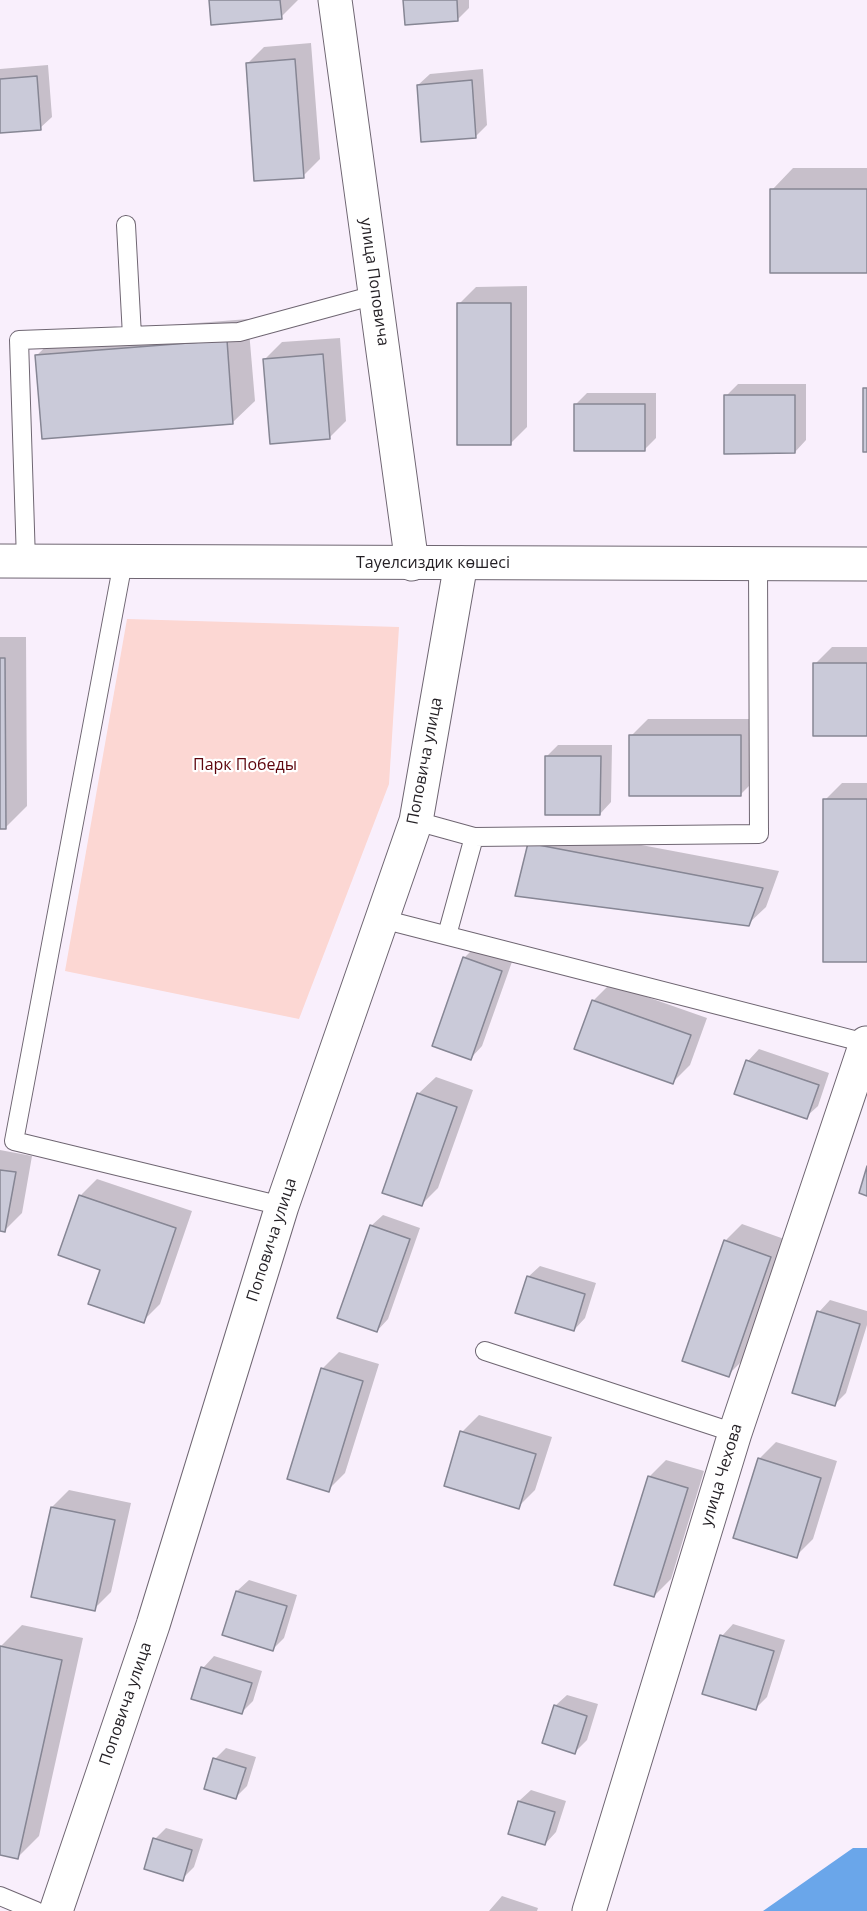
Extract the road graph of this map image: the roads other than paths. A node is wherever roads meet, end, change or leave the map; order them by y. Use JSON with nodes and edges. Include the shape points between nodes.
{"nodes":[{"id":1,"x":335,"y":0,"type":"edge"},
{"id":2,"x":126,"y":225,"type":"dead end"},
{"id":3,"x":375,"y":295,"type":"junction"},
{"id":4,"x":132,"y":336,"type":"junction"},
{"id":5,"x":13,"y":561,"type":"edge"},
{"id":6,"x":123,"y":562,"type":"junction"},
{"id":7,"x":461,"y":563,"type":"junction"},
{"id":8,"x":758,"y":563,"type":"junction"},
{"id":9,"x":412,"y":564,"type":"junction"},
{"id":10,"x":867,"y":564,"type":"edge"},
{"id":11,"x":416,"y":821,"type":"junction"},
{"id":12,"x":474,"y":837,"type":"junction"},
{"id":13,"x":382,"y":919,"type":"junction"},
{"id":14,"x":447,"y":935,"type":"junction"},
{"id":15,"x":866,"y":1043,"type":"edge"},
{"id":16,"x":282,"y":1206,"type":"junction"},
{"id":17,"x":485,"y":1351,"type":"dead end"},
{"id":18,"x":735,"y":1433,"type":"junction"},
{"id":19,"x":0,"y":1896,"type":"edge"},
{"id":20,"x":36,"y":1911,"type":"edge"},
{"id":21,"x":56,"y":1911,"type":"edge"},
{"id":22,"x":589,"y":1911,"type":"edge"}],
"edges":[{"from":1,"to":3,"type":"street","name":"улица Поповича"},
{"from":2,"to":4,"type":"lane"},
{"from":3,"to":4,"type":"lane","via":[[240,332]]},
{"from":3,"to":9,"type":"street","name":"улица Поповича"},
{"from":4,"to":5,"type":"lane","via":[[19,340]]},
{"from":5,"to":6,"type":"street","name":"Тауелсиздик көшесі"},
{"from":6,"to":9,"type":"street","name":"Тауелсиздик көшесі"},
{"from":6,"to":16,"type":"lane","via":[[14,1141]]},
{"from":7,"to":8,"type":"street","name":"Тауелсиздик көшесі"},
{"from":7,"to":9,"type":"street","name":"Тауелсиздик көшесі"},
{"from":7,"to":11,"type":"street","name":"Поповича улица"},
{"from":8,"to":10,"type":"street","name":"Тауелсиздик көшесі"},
{"from":8,"to":12,"type":"lane","via":[[759,834]]},
{"from":11,"to":12,"type":"lane"},
{"from":11,"to":13,"type":"street","name":"Поповича улица"},
{"from":12,"to":14,"type":"lane"},
{"from":13,"to":14,"type":"lane"},
{"from":13,"to":16,"type":"street","name":"Поповича улица"},
{"from":14,"to":15,"type":"lane"},
{"from":15,"to":18,"type":"street","name":"улица Чехова"},
{"from":16,"to":21,"type":"street","name":"Поповича улица","via":[[153,1625]]},
{"from":17,"to":18,"type":"lane"},
{"from":18,"to":22,"type":"street","name":"улица Чехова"},
{"from":19,"to":20,"type":"lane"}]}
